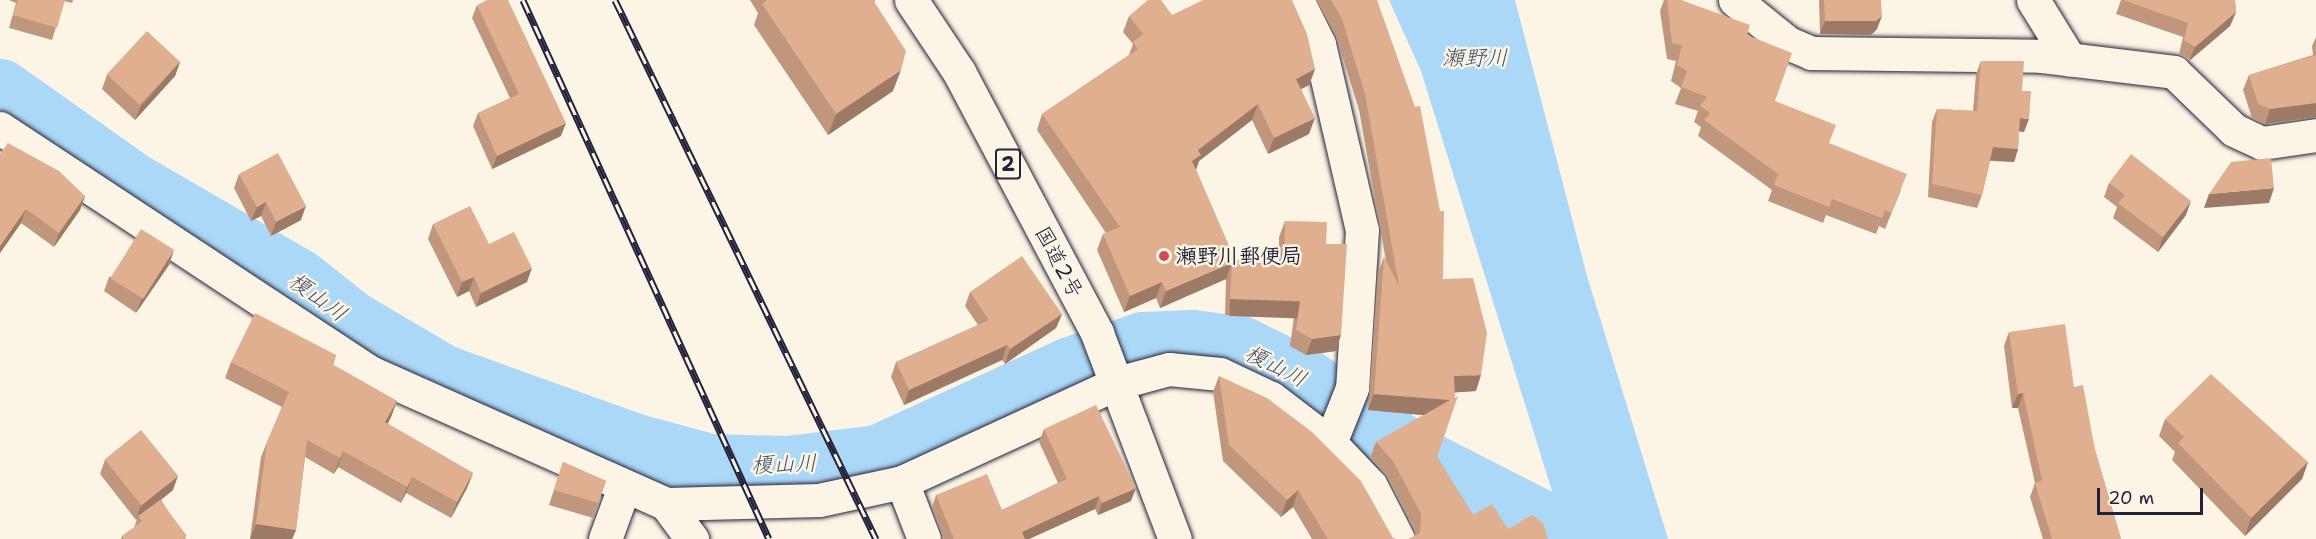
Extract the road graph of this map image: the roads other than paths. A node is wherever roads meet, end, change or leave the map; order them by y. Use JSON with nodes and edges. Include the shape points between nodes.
{"nodes":[{"id":1,"x":911,"y":0,"type":"edge"},
{"id":2,"x":1297,"y":0,"type":"edge"},
{"id":3,"x":1735,"y":0,"type":"edge"},
{"id":4,"x":2033,"y":0,"type":"edge"},
{"id":5,"x":2070,"y":60,"type":"junction"},
{"id":6,"x":0,"y":128,"type":"edge"},
{"id":7,"x":2316,"y":135,"type":"edge"},
{"id":8,"x":1117,"y":379,"type":"junction"},
{"id":9,"x":1330,"y":443,"type":"junction"},
{"id":10,"x":902,"y":482,"type":"junction"},
{"id":11,"x":624,"y":487,"type":"junction"},
{"id":12,"x":666,"y":504,"type":"junction"},
{"id":13,"x":605,"y":539,"type":"edge"},
{"id":14,"x":692,"y":539,"type":"edge"},
{"id":15,"x":924,"y":539,"type":"edge"},
{"id":16,"x":1175,"y":539,"type":"edge"},
{"id":17,"x":1398,"y":539,"type":"edge"}],
"edges":[{"from":1,"to":8,"type":"main road","name":"国道2号","number":"2","via":[[959,72],[1097,333]]},
{"from":2,"to":9,"type":"main road","via":[[1320,44],[1362,230],[1352,388]]},
{"from":3,"to":5,"type":"main road","via":[[1788,43],[1811,53]]},
{"from":4,"to":5,"type":"main road"},
{"from":5,"to":7,"type":"main road","via":[[2174,72],[2234,130],[2262,142]]},
{"from":6,"to":11,"type":"main road","via":[[370,372]]},
{"from":8,"to":9,"type":"main road","via":[[1169,369],[1220,374],[1271,398]]},
{"from":8,"to":10,"type":"main road"},
{"from":8,"to":16,"type":"main road","name":"国道2号","number":"2"},
{"from":9,"to":17,"type":"main road","via":[[1371,486]]},
{"from":10,"to":12,"type":"main road","via":[[819,500]]},
{"from":10,"to":15,"type":"main road"},
{"from":11,"to":12,"type":"main road"},
{"from":11,"to":13,"type":"main road"},
{"from":12,"to":14,"type":"main road"}]}
